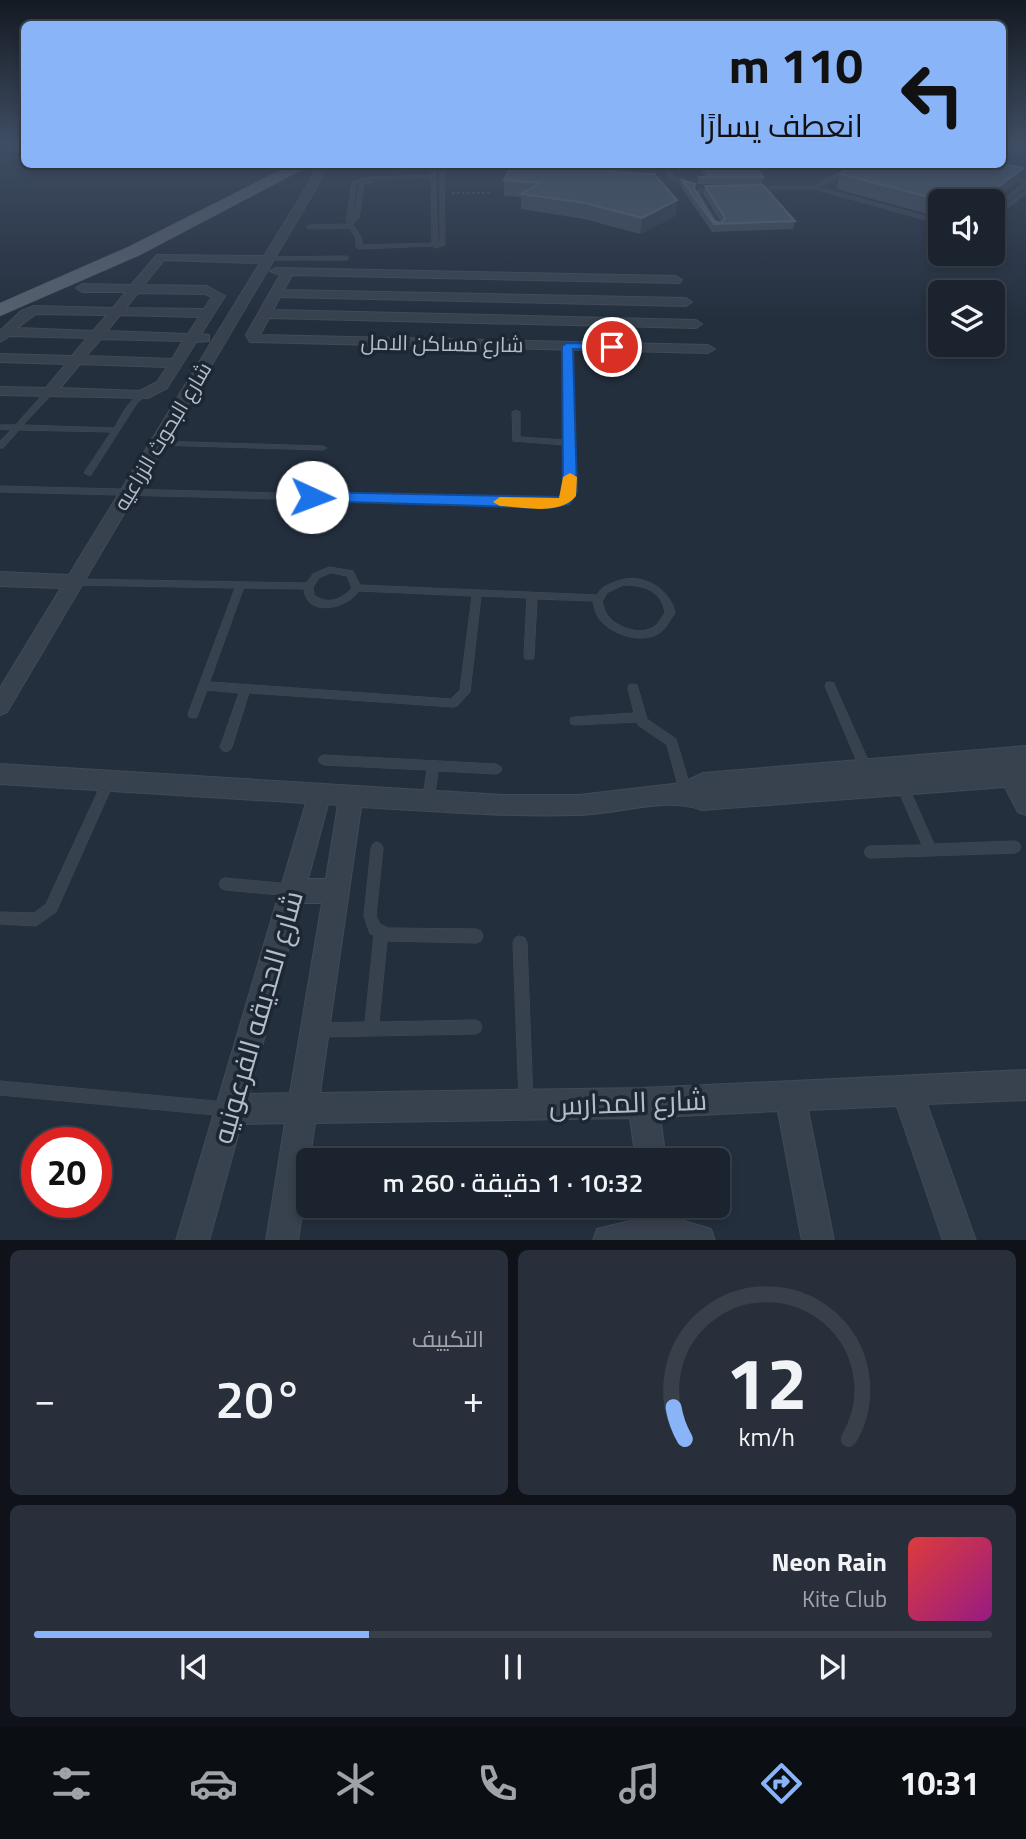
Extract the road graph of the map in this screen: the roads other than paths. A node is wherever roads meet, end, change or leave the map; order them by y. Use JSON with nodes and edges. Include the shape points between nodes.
{"nodes":[{"id":1,"x":215,"y":203,"type":"edge"},
{"id":2,"x":218,"y":203,"type":"edge"},
{"id":3,"x":302,"y":203,"type":"edge"},
{"id":4,"x":358,"y":203,"type":"edge"},
{"id":5,"x":434,"y":203,"type":"edge"},
{"id":6,"x":443,"y":203,"type":"edge"},
{"id":7,"x":703,"y":203,"type":"edge"},
{"id":8,"x":864,"y":203,"type":"edge"},
{"id":9,"x":928,"y":219,"type":"edge"},
{"id":10,"x":351,"y":224,"type":"junction"},
{"id":11,"x":718,"y":226,"type":"edge"},
{"id":12,"x":309,"y":227,"type":"dead end"},
{"id":13,"x":435,"y":246,"type":"junction"},
{"id":14,"x":346,"y":258,"type":"dead end"},
{"id":15,"x":265,"y":263,"type":"junction"},
{"id":16,"x":288,"y":271,"type":"junction"},
{"id":17,"x":371,"y":273,"type":"junction"},
{"id":18,"x":459,"y":275,"type":"junction"},
{"id":19,"x":542,"y":277,"type":"junction"},
{"id":20,"x":626,"y":279,"type":"junction"},
{"id":21,"x":676,"y":280,"type":"dead end"},
{"id":22,"x":82,"y":288,"type":"dead end"},
{"id":23,"x":133,"y":289,"type":"junction"},
{"id":24,"x":276,"y":293,"type":"junction"},
{"id":25,"x":364,"y":295,"type":"junction"},
{"id":26,"x":455,"y":296,"type":"junction"},
{"id":27,"x":542,"y":298,"type":"junction"},
{"id":28,"x":629,"y":300,"type":"junction"},
{"id":29,"x":0,"y":302,"type":"edge"},
{"id":30,"x":686,"y":302,"type":"dead end"},
{"id":31,"x":0,"y":310,"type":"edge"},
{"id":32,"x":116,"y":311,"type":"junction"},
{"id":33,"x":209,"y":313,"type":"junction"},
{"id":34,"x":264,"y":314,"type":"junction"},
{"id":35,"x":356,"y":316,"type":"junction"},
{"id":36,"x":451,"y":318,"type":"junction"},
{"id":37,"x":542,"y":321,"type":"junction"},
{"id":38,"x":632,"y":323,"type":"junction"},
{"id":39,"x":696,"y":324,"type":"dead end"},
{"id":40,"x":3,"y":335,"type":"edge"},
{"id":41,"x":97,"y":335,"type":"junction"},
{"id":42,"x":193,"y":337,"type":"junction"},
{"id":43,"x":220,"y":338,"type":"junction"},
{"id":44,"x":347,"y":341,"type":"junction"},
{"id":45,"x":446,"y":343,"type":"junction"},
{"id":46,"x":542,"y":345,"type":"junction"},
{"id":47,"x":567,"y":346,"type":"junction"},
{"id":48,"x":635,"y":348,"type":"junction"},
{"id":49,"x":708,"y":349,"type":"dead end"},
{"id":50,"x":0,"y":358,"type":"edge"},
{"id":51,"x":76,"y":360,"type":"junction"},
{"id":52,"x":176,"y":363,"type":"junction"},
{"id":53,"x":0,"y":391,"type":"edge"},
{"id":54,"x":50,"y":392,"type":"junction"},
{"id":55,"x":143,"y":396,"type":"junction"},
{"id":56,"x":516,"y":412,"type":"dead end"},
{"id":57,"x":0,"y":427,"type":"edge"},
{"id":58,"x":17,"y":427,"type":"junction"},
{"id":59,"x":116,"y":430,"type":"junction"},
{"id":60,"x":157,"y":443,"type":"junction"},
{"id":61,"x":569,"y":443,"type":"junction"},
{"id":62,"x":0,"y":446,"type":"edge"},
{"id":63,"x":323,"y":448,"type":"dead end"},
{"id":64,"x":88,"y":474,"type":"dead end"},
{"id":65,"x":0,"y":489,"type":"edge"},
{"id":66,"x":128,"y":492,"type":"junction"},
{"id":67,"x":0,"y":579,"type":"edge"},
{"id":68,"x":75,"y":582,"type":"junction"},
{"id":69,"x":241,"y":584,"type":"junction"},
{"id":70,"x":308,"y":586,"type":"junction"},
{"id":71,"x":357,"y":588,"type":"junction"},
{"id":72,"x":477,"y":593,"type":"junction"},
{"id":73,"x":532,"y":595,"type":"junction"},
{"id":74,"x":599,"y":598,"type":"junction"},
{"id":75,"x":529,"y":656,"type":"dead end"},
{"id":76,"x":203,"y":686,"type":"junction"},
{"id":77,"x":830,"y":686,"type":"dead end"},
{"id":78,"x":633,"y":688,"type":"dead end"},
{"id":79,"x":245,"y":689,"type":"junction"},
{"id":80,"x":0,"y":706,"type":"edge"},
{"id":81,"x":193,"y":714,"type":"dead end"},
{"id":82,"x":640,"y":717,"type":"junction"},
{"id":83,"x":575,"y":721,"type":"dead end"},
{"id":84,"x":226,"y":747,"type":"dead end"},
{"id":85,"x":1026,"y":756,"type":"edge"},
{"id":86,"x":324,"y":760,"type":"dead end"},
{"id":87,"x":433,"y":766,"type":"junction"},
{"id":88,"x":496,"y":769,"type":"dead end"},
{"id":89,"x":866,"y":770,"type":"junction"},
{"id":90,"x":0,"y":774,"type":"edge"},
{"id":91,"x":1019,"y":777,"type":"edge"},
{"id":92,"x":108,"y":782,"type":"junction"},
{"id":93,"x":902,"y":785,"type":"junction"},
{"id":94,"x":320,"y":793,"type":"junction"},
{"id":95,"x":686,"y":793,"type":"junction"},
{"id":96,"x":351,"y":795,"type":"junction"},
{"id":97,"x":428,"y":802,"type":"junction"},
{"id":98,"x":1026,"y":805,"type":"edge"},
{"id":99,"x":1015,"y":847,"type":"dead end"},
{"id":100,"x":377,"y":848,"type":"dead end"},
{"id":101,"x":930,"y":850,"type":"junction"},
{"id":102,"x":870,"y":852,"type":"dead end"},
{"id":103,"x":225,"y":884,"type":"dead end"},
{"id":104,"x":293,"y":891,"type":"junction"},
{"id":105,"x":335,"y":891,"type":"junction"},
{"id":106,"x":0,"y":918,"type":"edge"},
{"id":107,"x":381,"y":933,"type":"junction"},
{"id":108,"x":476,"y":936,"type":"dead end"},
{"id":109,"x":520,"y":943,"type":"dead end"},
{"id":110,"x":474,"y":1027,"type":"dead end"},
{"id":111,"x":372,"y":1029,"type":"junction"},
{"id":112,"x":314,"y":1031,"type":"junction"},
{"id":113,"x":0,"y":1088,"type":"edge"},
{"id":114,"x":1025,"y":1088,"type":"edge"},
{"id":115,"x":907,"y":1091,"type":"junction"},
{"id":116,"x":790,"y":1096,"type":"junction"},
{"id":117,"x":643,"y":1103,"type":"junction"},
{"id":118,"x":526,"y":1105,"type":"junction"},
{"id":119,"x":302,"y":1108,"type":"junction"},
{"id":120,"x":230,"y":1109,"type":"junction"},
{"id":121,"x":649,"y":1148,"type":"edge"},
{"id":122,"x":677,"y":1231,"type":"edge"},
{"id":123,"x":192,"y":1240,"type":"edge"},
{"id":124,"x":282,"y":1240,"type":"edge"},
{"id":125,"x":616,"y":1240,"type":"edge"},
{"id":126,"x":818,"y":1240,"type":"edge"},
{"id":127,"x":960,"y":1240,"type":"edge"}],
"edges":[{"from":1,"to":29,"type":"main road"},
{"from":2,"to":31,"type":"main road","via":[[134,251]]},
{"from":3,"to":15,"type":"street","name":"شارع البحوث الزراعيه"},
{"from":4,"to":10,"type":"lane"},
{"from":5,"to":13,"type":"lane"},
{"from":6,"to":13,"type":"lane","via":[[444,243]]},
{"from":7,"to":11,"type":"lane"},
{"from":8,"to":9,"type":"lane"},
{"from":10,"to":12,"type":"lane"},
{"from":10,"to":13,"type":"lane","via":[[361,248]]},
{"from":14,"to":15,"type":"lane"},
{"from":15,"to":16,"type":"street"},
{"from":15,"to":23,"type":"street","via":[[166,255]]},
{"from":15,"to":43,"type":"street","name":"شارع البحوث الزراعيه"},
{"from":16,"to":17,"type":"street"},
{"from":16,"to":24,"type":"street","name":"شارع مساكن الامل"},
{"from":17,"to":18,"type":"street"},
{"from":17,"to":25,"type":"street"},
{"from":18,"to":19,"type":"street"},
{"from":18,"to":26,"type":"street"},
{"from":19,"to":20,"type":"street"},
{"from":19,"to":27,"type":"street"},
{"from":20,"to":21,"type":"street"},
{"from":20,"to":28,"type":"street"},
{"from":22,"to":23,"type":"street"},
{"from":23,"to":32,"type":"street"},
{"from":23,"to":33,"type":"street","via":[[213,291],[219,299]]},
{"from":24,"to":25,"type":"street"},
{"from":24,"to":34,"type":"street","name":"شارع مساكن الامل"},
{"from":25,"to":26,"type":"street"},
{"from":25,"to":35,"type":"street"},
{"from":26,"to":27,"type":"street"},
{"from":26,"to":36,"type":"street"},
{"from":27,"to":28,"type":"street"},
{"from":27,"to":37,"type":"street"},
{"from":28,"to":30,"type":"street"},
{"from":28,"to":38,"type":"street"},
{"from":32,"to":33,"type":"street"},
{"from":32,"to":40,"type":"street","via":[[34,310]]},
{"from":32,"to":41,"type":"street"},
{"from":33,"to":42,"type":"street"},
{"from":34,"to":35,"type":"street"},
{"from":34,"to":44,"type":"street","name":"شارع مساكن الامل","via":[[255,338]]},
{"from":35,"to":36,"type":"street"},
{"from":35,"to":44,"type":"street"},
{"from":36,"to":37,"type":"street"},
{"from":36,"to":45,"type":"street"},
{"from":37,"to":38,"type":"street"},
{"from":37,"to":46,"type":"street"},
{"from":38,"to":39,"type":"street"},
{"from":38,"to":48,"type":"street"},
{"from":40,"to":41,"type":"street"},
{"from":41,"to":42,"type":"street"},
{"from":41,"to":51,"type":"street"},
{"from":42,"to":43,"type":"street"},
{"from":42,"to":52,"type":"street"},
{"from":43,"to":60,"type":"street","name":"شارع البحوث الزراعيه"},
{"from":44,"to":45,"type":"street","name":"شارع مساكن الامل"},
{"from":45,"to":46,"type":"street","name":"شارع مساكن الامل"},
{"from":46,"to":47,"type":"street","name":"شارع مساكن الامل"},
{"from":47,"to":48,"type":"street","name":"شارع مساكن الامل"},
{"from":47,"to":61,"type":"lane"},
{"from":48,"to":49,"type":"street","name":"شارع مساكن الامل"},
{"from":50,"to":51,"type":"street"},
{"from":51,"to":52,"type":"street"},
{"from":51,"to":54,"type":"street"},
{"from":52,"to":55,"type":"street","via":[[159,389]]},
{"from":53,"to":54,"type":"street"},
{"from":54,"to":55,"type":"street"},
{"from":54,"to":58,"type":"lane"},
{"from":55,"to":59,"type":"lane"},
{"from":56,"to":61,"type":"lane","via":[[516,439]]},
{"from":57,"to":58,"type":"lane"},
{"from":58,"to":59,"type":"lane"},
{"from":58,"to":62,"type":"lane"},
{"from":59,"to":64,"type":"lane"},
{"from":60,"to":63,"type":"lane"},
{"from":60,"to":66,"type":"street","name":"شارع البحوث الزراعيه"},
{"from":61,"to":66,"type":"lane","via":[[569,496],[557,503]]},
{"from":65,"to":66,"type":"lane"},
{"from":66,"to":68,"type":"street","name":"شارع البحوث الزراعيه"},
{"from":67,"to":68,"type":"street"},
{"from":68,"to":69,"type":"lane"},
{"from":68,"to":80,"type":"street","name":"شارع البحوث الزراعيه"},
{"from":69,"to":70,"type":"lane"},
{"from":69,"to":76,"type":"lane"},
{"from":70,"to":71,"type":"lane","via":[[322,572],[337,569],[355,577]]},
{"from":70,"to":71,"type":"lane","via":[[313,601],[326,605],[349,598]]},
{"from":71,"to":72,"type":"lane"},
{"from":72,"to":73,"type":"lane"},
{"from":72,"to":79,"type":"lane","via":[[465,692],[453,703]]},
{"from":73,"to":74,"type":"lane"},
{"from":73,"to":75,"type":"lane"},
{"from":74,"to":74,"type":"lane","via":[[598,610],[606,623],[631,634],[657,629],[670,613],[663,594],[641,583],[615,584]]},
{"from":76,"to":79,"type":"lane"},
{"from":76,"to":81,"type":"lane"},
{"from":77,"to":89,"type":"lane"},
{"from":78,"to":82,"type":"lane"},
{"from":79,"to":84,"type":"lane"},
{"from":82,"to":83,"type":"lane"},
{"from":82,"to":95,"type":"lane","via":[[645,726],[672,742]]},
{"from":85,"to":89,"type":"street"},
{"from":86,"to":87,"type":"lane"},
{"from":87,"to":88,"type":"lane"},
{"from":87,"to":97,"type":"lane"},
{"from":89,"to":95,"type":"street","via":[[703,783]]},
{"from":90,"to":92,"type":"street"},
{"from":91,"to":93,"type":"street"},
{"from":91,"to":98,"type":"street"},
{"from":92,"to":94,"type":"street"},
{"from":92,"to":106,"type":"lane","via":[[51,908],[36,919]]},
{"from":93,"to":95,"type":"street","via":[[702,800]]},
{"from":93,"to":101,"type":"lane"},
{"from":94,"to":96,"type":"street"},
{"from":94,"to":104,"type":"street","name":"شارع الحديقه الفرعونيه"},
{"from":95,"to":97,"type":"street","via":[[579,804]]},
{"from":96,"to":97,"type":"street"},
{"from":96,"to":105,"type":"street","name":"شارع الحديقه الفرعونيه"},
{"from":99,"to":101,"type":"lane"},
{"from":100,"to":107,"type":"lane","via":[[370,916]]},
{"from":101,"to":102,"type":"lane"},
{"from":103,"to":104,"type":"lane"},
{"from":104,"to":105,"type":"street"},
{"from":104,"to":120,"type":"street","name":"شارع الحديقه الفرعونيه"},
{"from":105,"to":112,"type":"street","name":"شارع الحديقه الفرعونيه"},
{"from":107,"to":108,"type":"lane"},
{"from":107,"to":111,"type":"lane"},
{"from":109,"to":118,"type":"lane"},
{"from":110,"to":111,"type":"lane"},
{"from":111,"to":112,"type":"lane"},
{"from":112,"to":119,"type":"street","name":"شارع الحديقه الفرعونيه"},
{"from":113,"to":120,"type":"lane"},
{"from":114,"to":115,"type":"street","name":"شارع المدارس"},
{"from":115,"to":116,"type":"street","name":"شارع المدارس"},
{"from":115,"to":127,"type":"street"},
{"from":116,"to":117,"type":"street","name":"شارع المدارس"},
{"from":116,"to":126,"type":"street"},
{"from":117,"to":118,"type":"street","name":"شارع المدارس"},
{"from":117,"to":121,"type":"street"},
{"from":118,"to":119,"type":"street","name":"شارع المدارس"},
{"from":119,"to":120,"type":"street","name":"شارع المدارس"},
{"from":119,"to":124,"type":"street","name":"شارع الحديقه الفرعونيه"},
{"from":120,"to":123,"type":"street","name":"شارع الحديقه الفرعونيه"},
{"from":122,"to":125,"type":"street"}]}
